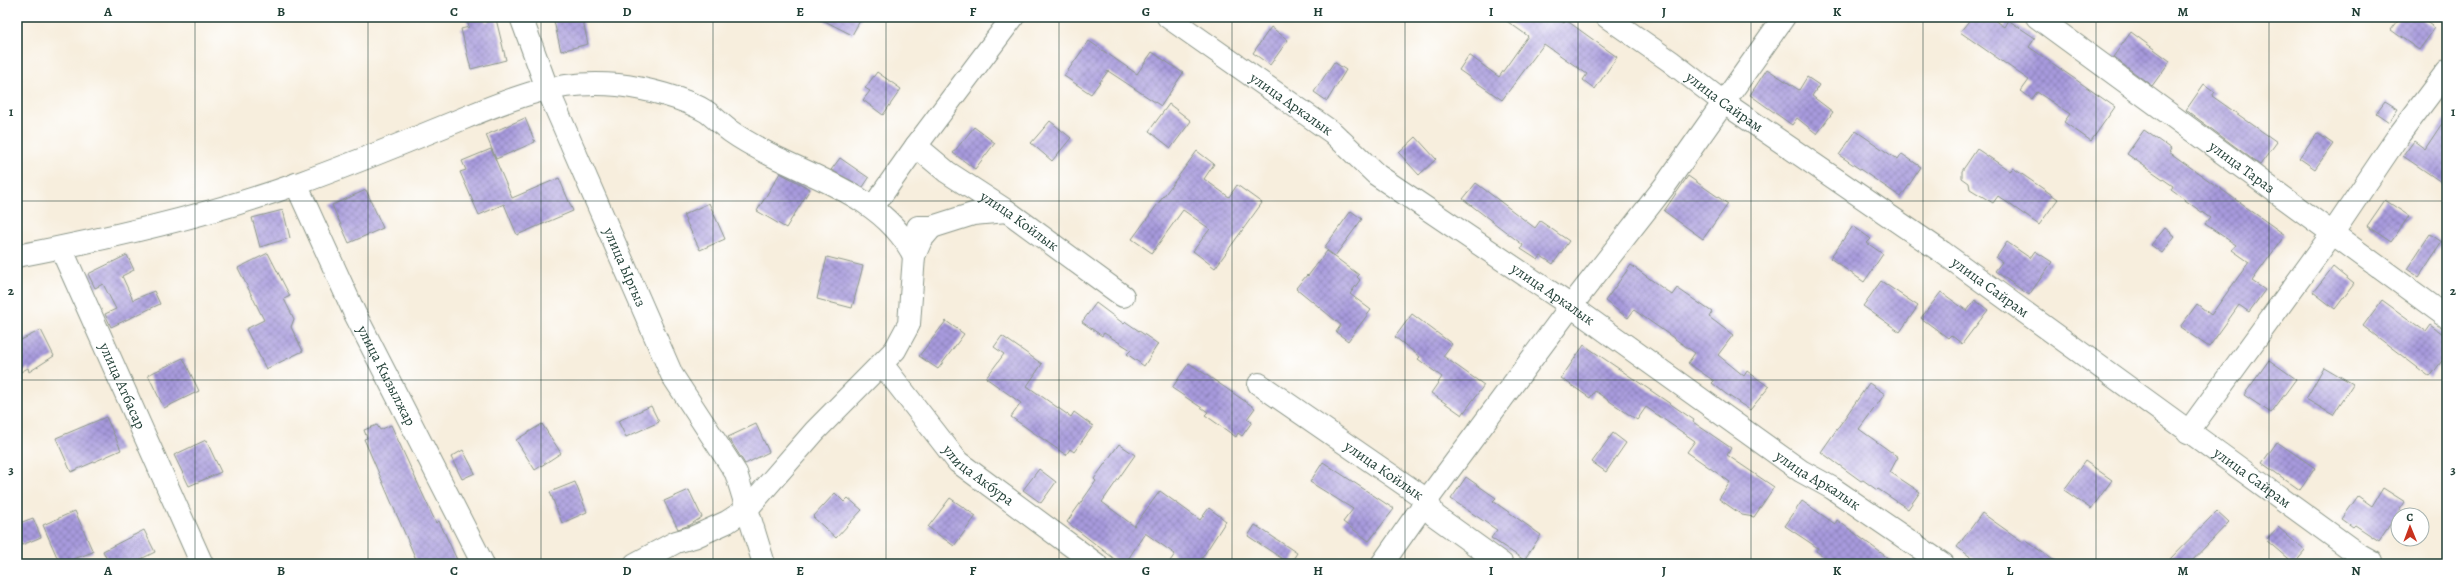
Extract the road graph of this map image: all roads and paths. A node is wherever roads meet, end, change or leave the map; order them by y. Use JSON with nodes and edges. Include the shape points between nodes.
{"nodes":[{"id":1,"x":521,"y":17,"type":"edge"},
{"id":2,"x":1013,"y":17,"type":"edge"},
{"id":3,"x":1168,"y":17,"type":"edge"},
{"id":4,"x":1607,"y":17,"type":"edge"},
{"id":5,"x":1784,"y":17,"type":"edge"},
{"id":6,"x":2037,"y":17,"type":"edge"},
{"id":7,"x":2447,"y":71,"type":"edge"},
{"id":8,"x":547,"y":88,"type":"junction"},
{"id":9,"x":1723,"y":102,"type":"junction"},
{"id":10,"x":916,"y":146,"type":"junction"},
{"id":11,"x":296,"y":184,"type":"junction"},
{"id":12,"x":873,"y":207,"type":"junction"},
{"id":13,"x":1007,"y":211,"type":"junction"},
{"id":14,"x":893,"y":227,"type":"junction"},
{"id":15,"x":932,"y":227,"type":"junction"},
{"id":16,"x":2332,"y":234,"type":"junction"},
{"id":17,"x":61,"y":248,"type":"junction"},
{"id":18,"x":17,"y":256,"type":"edge"},
{"id":19,"x":914,"y":256,"type":"junction"},
{"id":20,"x":1123,"y":296,"type":"dead end"},
{"id":21,"x":1571,"y":306,"type":"junction"},
{"id":22,"x":2447,"y":317,"type":"edge"},
{"id":23,"x":882,"y":364,"type":"junction"},
{"id":24,"x":1259,"y":384,"type":"dead end"},
{"id":25,"x":2188,"y":432,"type":"junction"},
{"id":26,"x":1427,"y":500,"type":"junction"},
{"id":27,"x":747,"y":509,"type":"junction"},
{"id":28,"x":2371,"y":561,"type":"dead end"},
{"id":29,"x":202,"y":564,"type":"edge"},
{"id":30,"x":483,"y":564,"type":"edge"},
{"id":31,"x":635,"y":564,"type":"edge"},
{"id":32,"x":764,"y":564,"type":"edge"},
{"id":33,"x":1096,"y":564,"type":"edge"},
{"id":34,"x":1382,"y":564,"type":"edge"},
{"id":35,"x":1502,"y":564,"type":"edge"},
{"id":36,"x":1943,"y":564,"type":"edge"}],
"edges":[{"from":1,"to":8,"type":"street","name":"улица Ыргыз"},
{"from":2,"to":10,"type":"street"},
{"from":3,"to":21,"type":"street","name":"улица Аркалык","via":[[1333,134],[1377,174]]},
{"from":4,"to":9,"type":"street","name":"улица Сайрам"},
{"from":5,"to":9,"type":"street"},
{"from":6,"to":16,"type":"street","name":"улица Тараз"},
{"from":7,"to":16,"type":"street","via":[[2396,139]]},
{"from":8,"to":11,"type":"street","via":[[489,106],[438,129]]},
{"from":8,"to":12,"type":"street","via":[[586,83],[621,85],[688,103],[752,144]]},
{"from":8,"to":27,"type":"street","name":"улица Ыргыз","via":[[672,375],[736,473]]},
{"from":9,"to":21,"type":"street","via":[[1664,187]]},
{"from":9,"to":25,"type":"street","name":"улица Сайрам","via":[[1942,252]]},
{"from":10,"to":12,"type":"street"},
{"from":10,"to":13,"type":"street","name":"улица Койлык","via":[[947,172]]},
{"from":11,"to":17,"type":"street","via":[[130,233]]},
{"from":11,"to":30,"type":"street","name":"улица Кызылжар","via":[[355,314]]},
{"from":12,"to":14,"type":"street"},
{"from":13,"to":15,"type":"street","via":[[973,214]]},
{"from":13,"to":20,"type":"street","name":"улица Койлык"},
{"from":14,"to":15,"type":"street"},
{"from":14,"to":19,"type":"street","via":[[906,241]]},
{"from":15,"to":19,"type":"street","via":[[921,240]]},
{"from":16,"to":22,"type":"street","name":"улица Тараз"},
{"from":16,"to":25,"type":"street"},
{"from":17,"to":18,"type":"street"},
{"from":17,"to":29,"type":"street","name":"улица Атбасар"},
{"from":19,"to":23,"type":"street","via":[[909,324],[903,339]]},
{"from":21,"to":26,"type":"street"},
{"from":21,"to":36,"type":"street","name":"улица Аркалык","via":[[1801,471],[1832,488]]},
{"from":23,"to":27,"type":"street","via":[[815,431]]},
{"from":23,"to":33,"type":"street","name":"улица Акбура","via":[[958,462]]},
{"from":24,"to":26,"type":"street","name":"улица Койлык"},
{"from":25,"to":28,"type":"street","name":"улица Сайрам"},
{"from":26,"to":34,"type":"street"},
{"from":26,"to":35,"type":"street","name":"улица Койлык","via":[[1434,515]]},
{"from":27,"to":31,"type":"street","via":[[727,522],[676,542]]},
{"from":27,"to":32,"type":"street","name":"улица Ыргыз"}]}
